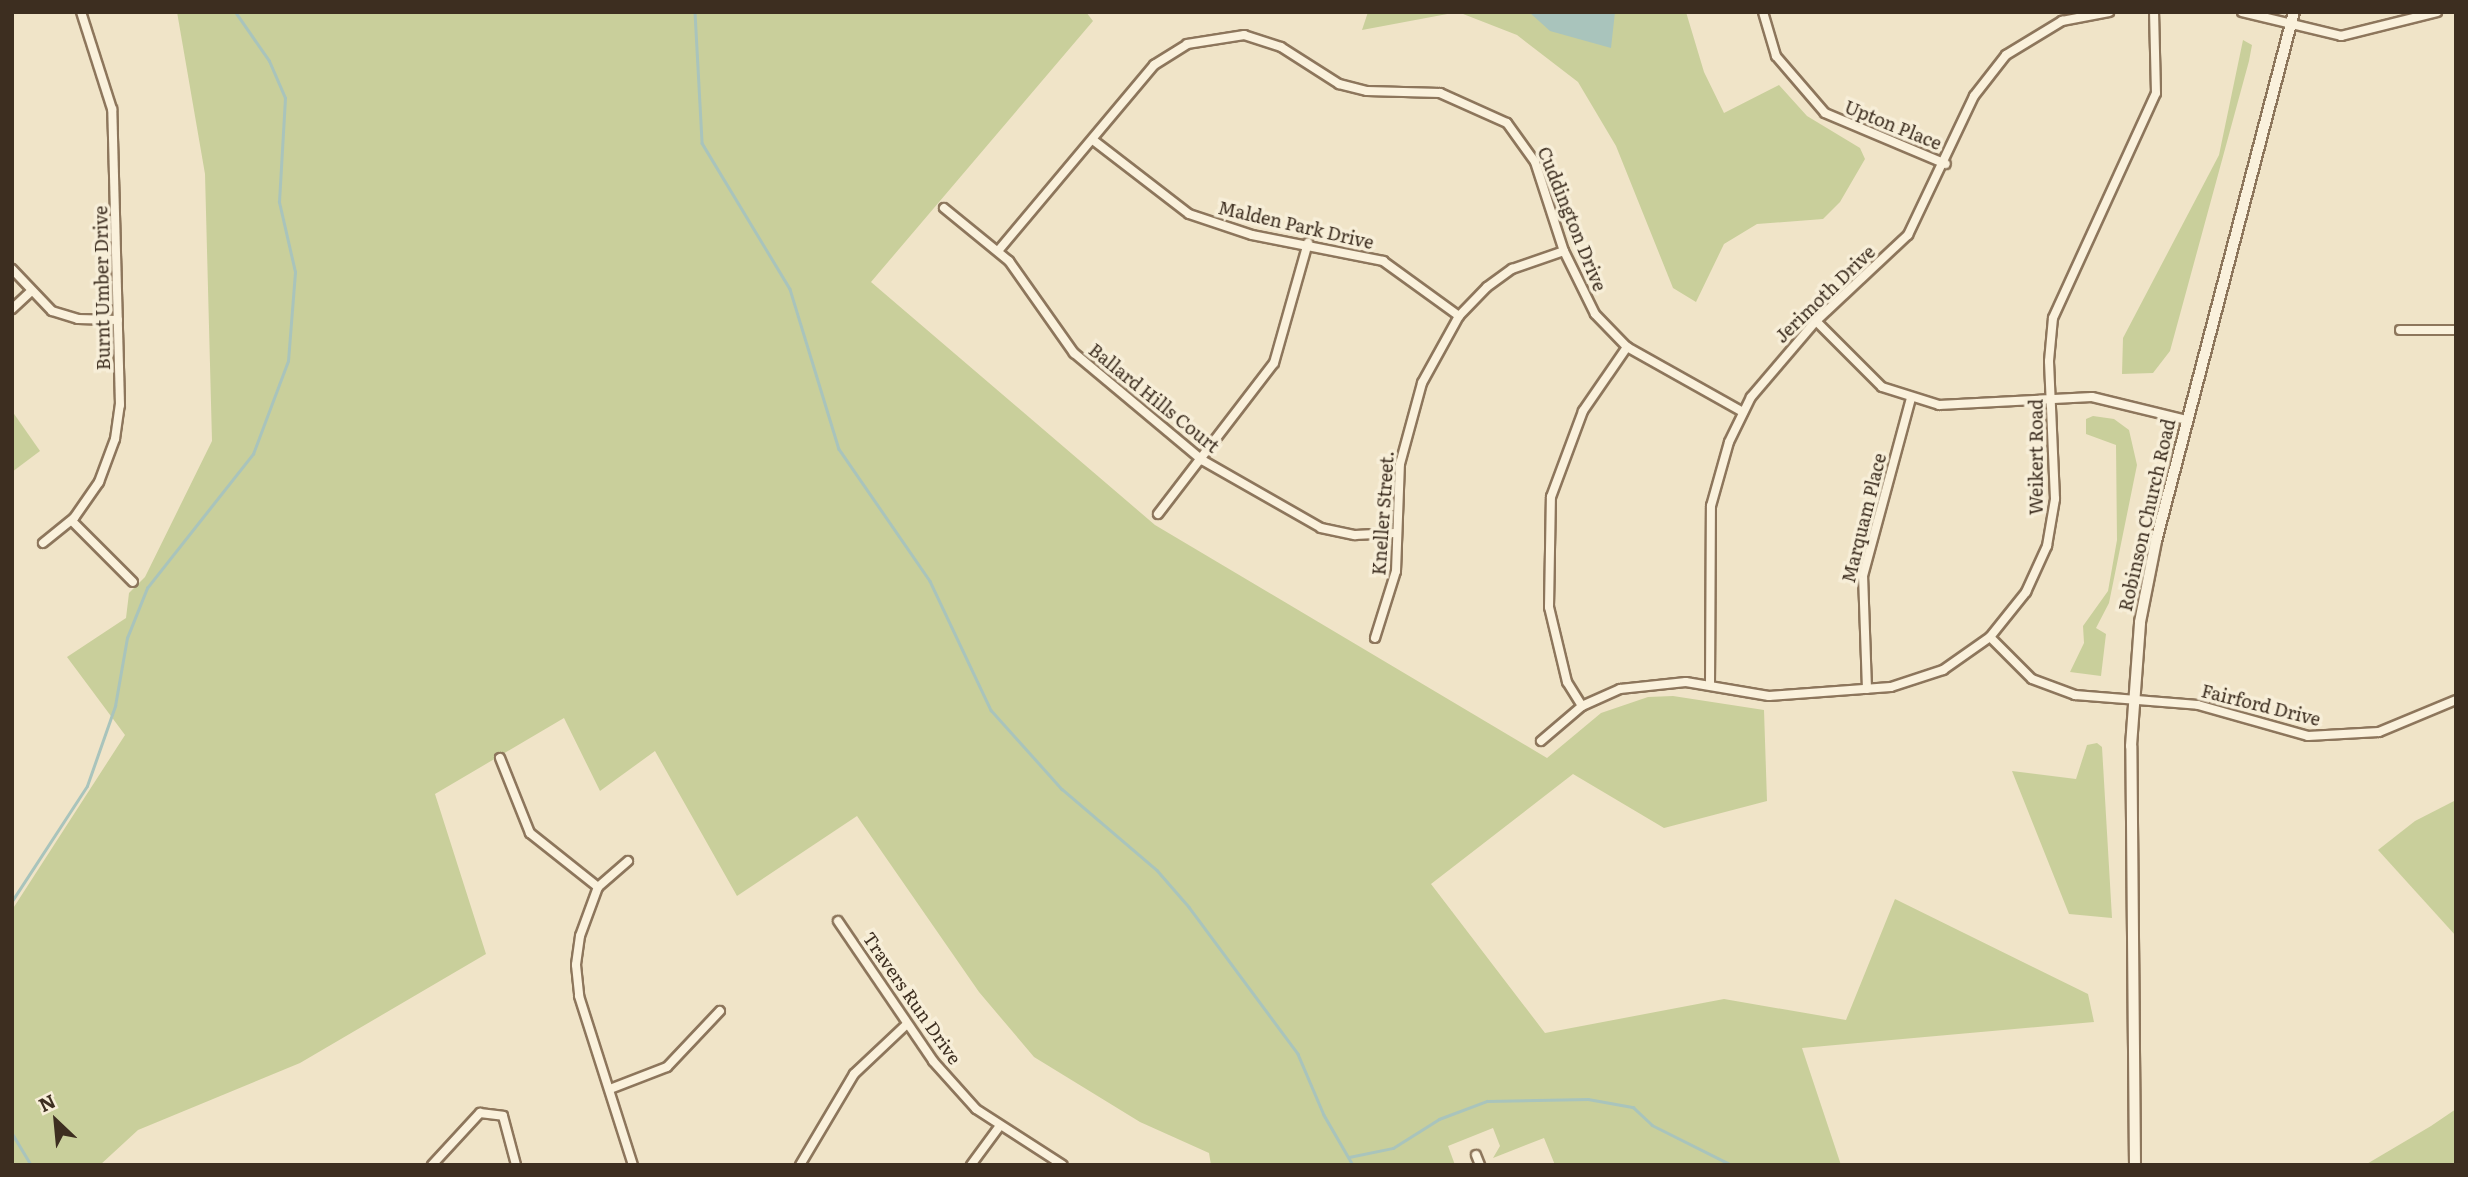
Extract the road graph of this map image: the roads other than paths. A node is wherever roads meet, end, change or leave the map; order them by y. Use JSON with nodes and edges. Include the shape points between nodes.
{"nodes":[{"id":1,"x":81,"y":12,"type":"edge"},
{"id":2,"x":1763,"y":12,"type":"edge"},
{"id":3,"x":2109,"y":12,"type":"edge"},
{"id":4,"x":2154,"y":12,"type":"edge"},
{"id":5,"x":2242,"y":12,"type":"edge"},
{"id":6,"x":2294,"y":12,"type":"edge"},
{"id":7,"x":2437,"y":12,"type":"edge"},
{"id":8,"x":2291,"y":26,"type":"junction"},
{"id":9,"x":1093,"y":140,"type":"junction"},
{"id":10,"x":1946,"y":164,"type":"junction"},
{"id":11,"x":944,"y":208,"type":"dead end"},
{"id":12,"x":1308,"y":243,"type":"junction"},
{"id":13,"x":998,"y":251,"type":"junction"},
{"id":14,"x":1564,"y":251,"type":"junction"},
{"id":15,"x":12,"y":269,"type":"edge"},
{"id":16,"x":30,"y":292,"type":"junction"},
{"id":17,"x":12,"y":309,"type":"edge"},
{"id":18,"x":1459,"y":316,"type":"junction"},
{"id":19,"x":118,"y":320,"type":"junction"},
{"id":20,"x":1816,"y":321,"type":"junction"},
{"id":21,"x":2400,"y":330,"type":"dead end"},
{"id":22,"x":2456,"y":330,"type":"edge"},
{"id":23,"x":1627,"y":347,"type":"junction"},
{"id":24,"x":1911,"y":398,"type":"junction"},
{"id":25,"x":2053,"y":400,"type":"junction"},
{"id":26,"x":1742,"y":412,"type":"junction"},
{"id":27,"x":2187,"y":420,"type":"junction"},
{"id":28,"x":1202,"y":460,"type":"junction"},
{"id":29,"x":1158,"y":514,"type":"dead end"},
{"id":30,"x":72,"y":521,"type":"junction"},
{"id":31,"x":1395,"y":533,"type":"junction"},
{"id":32,"x":43,"y":543,"type":"dead end"},
{"id":33,"x":133,"y":582,"type":"dead end"},
{"id":34,"x":1990,"y":637,"type":"junction"},
{"id":35,"x":1375,"y":638,"type":"dead end"},
{"id":36,"x":1710,"y":685,"type":"junction"},
{"id":37,"x":1867,"y":689,"type":"junction"},
{"id":38,"x":2456,"y":700,"type":"edge"},
{"id":39,"x":2133,"y":701,"type":"junction"},
{"id":40,"x":1582,"y":706,"type":"junction"},
{"id":41,"x":1541,"y":741,"type":"dead end"},
{"id":42,"x":500,"y":758,"type":"dead end"},
{"id":43,"x":628,"y":861,"type":"dead end"},
{"id":44,"x":598,"y":887,"type":"junction"},
{"id":45,"x":838,"y":921,"type":"dead end"},
{"id":46,"x":720,"y":1011,"type":"dead end"},
{"id":47,"x":907,"y":1024,"type":"junction"},
{"id":48,"x":610,"y":1089,"type":"junction"},
{"id":49,"x":999,"y":1127,"type":"junction"},
{"id":50,"x":1476,"y":1155,"type":"dead end"},
{"id":51,"x":432,"y":1165,"type":"edge"},
{"id":52,"x":516,"y":1165,"type":"edge"},
{"id":53,"x":634,"y":1165,"type":"edge"},
{"id":54,"x":800,"y":1165,"type":"edge"},
{"id":55,"x":971,"y":1165,"type":"edge"},
{"id":56,"x":1063,"y":1165,"type":"edge"},
{"id":57,"x":1480,"y":1165,"type":"edge"},
{"id":58,"x":2135,"y":1165,"type":"edge"}],
"edges":[{"from":1,"to":19,"type":"street","name":"Burnt Umber Drive","via":[[112,110]]},
{"from":2,"to":10,"type":"street","name":"Upton Place","via":[[1776,56],[1825,113]]},
{"from":3,"to":10,"type":"street","name":"Jerimoth Drive","via":[[2063,21],[2006,55],[1973,96]]},
{"from":4,"to":25,"type":"street","name":"Weikert Road","via":[[2156,93],[2062,290],[2049,361]]},
{"from":5,"to":8,"type":"street"},
{"from":6,"to":8,"type":"street","name":"Robinson Church Road"},
{"from":7,"to":8,"type":"street","via":[[2352,35]]},
{"from":8,"to":27,"type":"street","name":"Robinson Church Road"},
{"from":9,"to":12,"type":"street","name":"Malden Park Drive","via":[[1189,214],[1252,235]]},
{"from":9,"to":13,"type":"street","name":"Cuddington Drive"},
{"from":9,"to":14,"type":"street","name":"Cuddington Drive","via":[[1171,52],[1203,39],[1244,35],[1281,47],[1339,84],[1367,91],[1440,93],[1491,112],[1526,145]]},
{"from":10,"to":20,"type":"street","name":"Jerimoth Drive","via":[[1908,235]]},
{"from":11,"to":13,"type":"street","name":"Ballard Hills Court"},
{"from":12,"to":18,"type":"street","name":"Malden Park Drive","via":[[1383,261]]},
{"from":12,"to":28,"type":"street","via":[[1274,363]]},
{"from":13,"to":28,"type":"street","name":"Ballard Hills Court","via":[[1074,353]]},
{"from":14,"to":18,"type":"street","name":"Kneller Street.","via":[[1513,269]]},
{"from":14,"to":23,"type":"street","name":"Cuddington Drive","via":[[1595,314]]},
{"from":15,"to":16,"type":"street"},
{"from":16,"to":17,"type":"street"},
{"from":16,"to":19,"type":"street","via":[[69,318]]},
{"from":18,"to":31,"type":"street","name":"Kneller Street.","via":[[1422,383],[1407,422]]},
{"from":19,"to":30,"type":"street","name":"Burnt Umber Drive","via":[[115,439],[99,482]]},
{"from":20,"to":24,"type":"street","via":[[1864,374]]},
{"from":20,"to":26,"type":"street","name":"Jerimoth Drive"},
{"from":21,"to":22,"type":"street"},
{"from":23,"to":26,"type":"street","name":"Cuddington Drive"},
{"from":23,"to":40,"type":"street","via":[[1583,411],[1551,497],[1549,607],[1567,682]]},
{"from":24,"to":25,"type":"street","via":[[1964,408]]},
{"from":24,"to":37,"type":"street","name":"Marquam Place","via":[[1863,576]]},
{"from":25,"to":27,"type":"street","via":[[2112,400]]},
{"from":25,"to":34,"type":"street","name":"Weikert Road","via":[[2055,499],[2047,546],[2026,592]]},
{"from":26,"to":36,"type":"street","name":"Jerimoth Drive","via":[[1711,506]]},
{"from":27,"to":39,"type":"street","name":"Robinson Church Road","via":[[2147,580]]},
{"from":28,"to":29,"type":"street"},
{"from":28,"to":31,"type":"street","name":"Ballard Hills Court","via":[[1321,528],[1355,535]]},
{"from":30,"to":32,"type":"street","name":"Burnt Umber Drive"},
{"from":30,"to":33,"type":"street"},
{"from":31,"to":35,"type":"street","name":"Kneller Street.","via":[[1396,570]]},
{"from":34,"to":37,"type":"street","name":"Weikert Road","via":[[1944,670]]},
{"from":34,"to":39,"type":"street","name":"Fairford Drive","via":[[2046,686],[2075,695]]},
{"from":36,"to":37,"type":"street","name":"Weikert Road","via":[[1769,696]]},
{"from":36,"to":40,"type":"street","name":"Weikert Road","via":[[1651,682],[1620,689]]},
{"from":38,"to":39,"type":"street","name":"Fairford Drive","via":[[2392,729],[2336,737],[2294,733],[2198,705]]},
{"from":39,"to":58,"type":"street","name":"Robinson Church Road"},
{"from":40,"to":41,"type":"street","name":"Weikert Road"},
{"from":42,"to":44,"type":"street","via":[[530,833]]},
{"from":43,"to":44,"type":"street"},
{"from":44,"to":48,"type":"street","via":[[580,936],[576,965],[579,996]]},
{"from":45,"to":47,"type":"street","name":"Travers Run Drive"},
{"from":46,"to":48,"type":"street","via":[[667,1067]]},
{"from":47,"to":49,"type":"street","name":"Travers Run Drive","via":[[976,1109]]},
{"from":47,"to":54,"type":"street","via":[[853,1074]]},
{"from":48,"to":53,"type":"street"},
{"from":49,"to":55,"type":"street"},
{"from":49,"to":56,"type":"street","name":"Travers Run Drive"},
{"from":50,"to":57,"type":"street"},
{"from":51,"to":52,"type":"street","via":[[480,1113],[503,1116]]}]}
